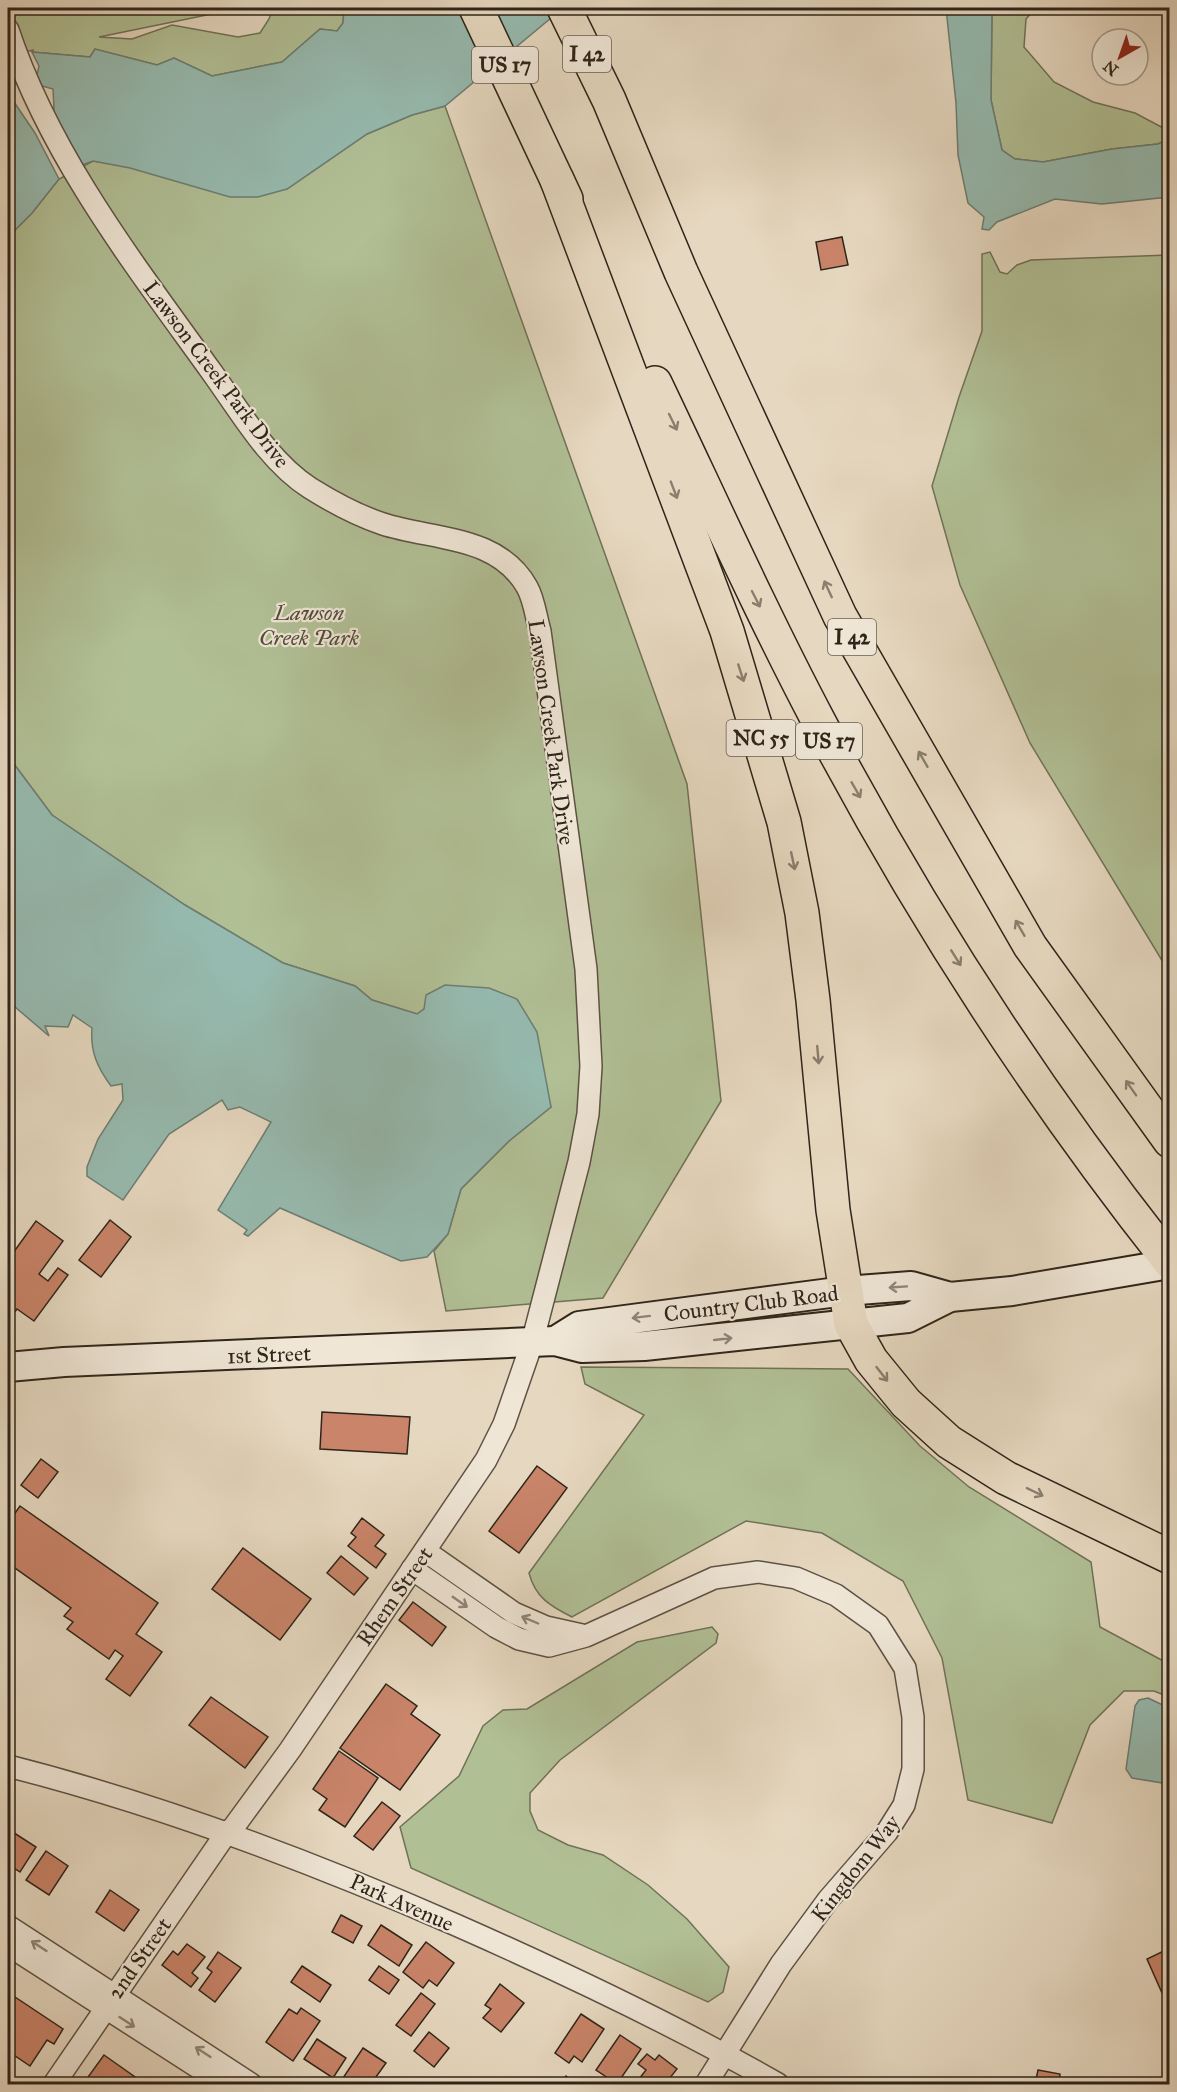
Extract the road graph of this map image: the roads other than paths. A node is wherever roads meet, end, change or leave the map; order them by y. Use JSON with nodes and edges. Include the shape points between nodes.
{"nodes":[{"id":1,"x":476,"y":8,"type":"edge"},
{"id":2,"x":564,"y":8,"type":"edge"},
{"id":3,"x":8,"y":30,"type":"edge"},
{"id":4,"x":557,"y":180,"type":"junction"},
{"id":5,"x":1168,"y":1139,"type":"edge"},
{"id":6,"x":1170,"y":1263,"type":"edge"},
{"id":7,"x":845,"y":1291,"type":"junction"},
{"id":8,"x":950,"y":1297,"type":"junction"},
{"id":9,"x":851,"y":1324,"type":"junction"},
{"id":10,"x":543,"y":1342,"type":"junction"},
{"id":11,"x":8,"y":1367,"type":"edge"},
{"id":12,"x":425,"y":1551,"type":"junction"},
{"id":13,"x":1170,"y":1557,"type":"edge"},
{"id":14,"x":412,"y":1569,"type":"junction"},
{"id":15,"x":586,"y":1636,"type":"junction"},
{"id":16,"x":8,"y":1766,"type":"edge"},
{"id":17,"x":227,"y":1832,"type":"junction"},
{"id":18,"x":8,"y":1926,"type":"edge"},
{"id":19,"x":8,"y":1945,"type":"edge"},
{"id":20,"x":109,"y":2001,"type":"junction"},
{"id":21,"x":726,"y":2055,"type":"junction"},
{"id":22,"x":54,"y":2085,"type":"edge"},
{"id":23,"x":224,"y":2085,"type":"edge"},
{"id":24,"x":252,"y":2085,"type":"edge"},
{"id":25,"x":706,"y":2085,"type":"edge"},
{"id":26,"x":778,"y":2085,"type":"edge"}],
"edges":[{"from":1,"to":4,"type":"highway","number":"US 17"},
{"from":5,"to":2,"type":"highway","number":"I 42","one_way":true,"via":[[1030,946],[840,616]]},
{"from":3,"to":10,"type":"street","name":"Lawson Creek Park Drive","via":[[23,75],[80,182],[260,439],[297,480],[339,507],[385,524],[468,543],[502,558],[527,588],[540,631],[584,958],[591,1066],[588,1114]]},
{"from":4,"to":6,"type":"highway","number":"US 17","one_way":true,"via":[[751,588],[855,787],[971,981],[1055,1106]]},
{"from":4,"to":7,"type":"highway","number":"NC 55","one_way":true,"via":[[727,631],[775,787],[802,913]]},
{"from":6,"to":8,"type":"main road","name":"Country Club Road","via":[[1012,1291]]},
{"from":8,"to":7,"type":"main road","name":"Country Club Road","one_way":true,"via":[[911,1286]]},
{"from":7,"to":9,"type":"highway","number":"NC 55"},
{"from":7,"to":10,"type":"main road","name":"Country Club Road","one_way":true,"via":[[579,1326]]},
{"from":8,"to":9,"type":"main road","name":"Country Club Road","via":[[908,1318]]},
{"from":10,"to":9,"type":"main road","name":"Country Club Road","one_way":true,"via":[[582,1348],[644,1346]]},
{"from":9,"to":13,"type":"highway","one_way":true,"via":[[871,1360],[906,1403],[949,1442],[1006,1478]]},
{"from":10,"to":11,"type":"main road","name":"1st Street"},
{"from":10,"to":12,"type":"street","name":"Rhem Street","via":[[486,1460]]},
{"from":12,"to":14,"type":"street","name":"Rhem Street"},
{"from":15,"to":12,"type":"street","one_way":true,"via":[[546,1627],[514,1613]]},
{"from":14,"to":15,"type":"street","name":"Kingdom Way","one_way":true,"via":[[519,1639],[549,1646]]},
{"from":14,"to":17,"type":"street","name":"Rhem Street","via":[[290,1750]]},
{"from":15,"to":21,"type":"street","name":"Kingdom Way","via":[[714,1578],[758,1572],[796,1578],[836,1595],[878,1625],[905,1668],[913,1717],[913,1769],[904,1805],[887,1832],[828,1900],[781,1964]]},
{"from":16,"to":17,"type":"street","name":"Park Avenue"},
{"from":17,"to":20,"type":"street","name":"2nd Street"},
{"from":17,"to":21,"type":"street","name":"Park Avenue","via":[[349,1878],[583,1981]]},
{"from":20,"to":18,"type":"street","one_way":true},
{"from":19,"to":20,"type":"street"},
{"from":20,"to":22,"type":"street","name":"2nd Street"},
{"from":20,"to":23,"type":"street","one_way":true},
{"from":24,"to":20,"type":"street","one_way":true},
{"from":21,"to":25,"type":"street","name":"Kingdom Way"},
{"from":21,"to":26,"type":"street","name":"Park Avenue"}]}
